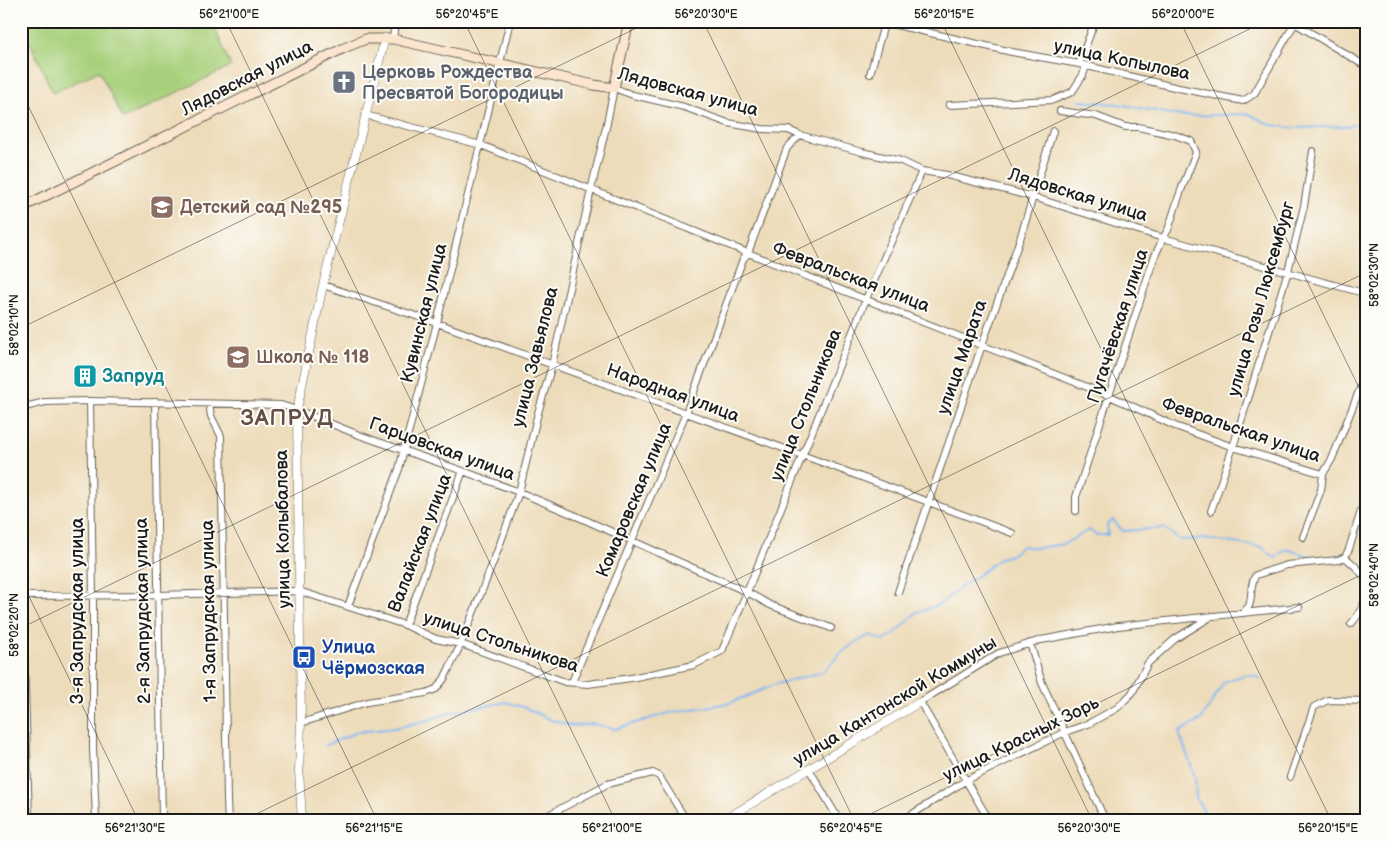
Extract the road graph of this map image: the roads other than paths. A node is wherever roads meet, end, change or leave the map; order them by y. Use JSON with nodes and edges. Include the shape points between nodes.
{"nodes":[{"id":1,"x":396,"y":21,"type":"edge"},
{"id":2,"x":510,"y":21,"type":"edge"},
{"id":3,"x":629,"y":21,"type":"edge"},
{"id":4,"x":1095,"y":21,"type":"edge"},
{"id":5,"x":883,"y":22,"type":"edge"},
{"id":6,"x":1294,"y":22,"type":"edge"},
{"id":7,"x":389,"y":39,"type":"junction"},
{"id":8,"x":500,"y":63,"type":"junction"},
{"id":9,"x":1083,"y":65,"type":"junction"},
{"id":10,"x":1367,"y":67,"type":"edge"},
{"id":11,"x":870,"y":74,"type":"dead end"},
{"id":12,"x":614,"y":88,"type":"junction"},
{"id":13,"x":949,"y":105,"type":"dead end"},
{"id":14,"x":1060,"y":111,"type":"dead end"},
{"id":15,"x":365,"y":115,"type":"junction"},
{"id":16,"x":1053,"y":131,"type":"dead end"},
{"id":17,"x":800,"y":135,"type":"junction"},
{"id":18,"x":481,"y":144,"type":"junction"},
{"id":19,"x":1313,"y":151,"type":"dead end"},
{"id":20,"x":922,"y":171,"type":"junction"},
{"id":21,"x":591,"y":190,"type":"junction"},
{"id":22,"x":1033,"y":197,"type":"junction"},
{"id":23,"x":21,"y":208,"type":"edge"},
{"id":24,"x":1163,"y":238,"type":"junction"},
{"id":25,"x":748,"y":253,"type":"junction"},
{"id":26,"x":1288,"y":271,"type":"junction"},
{"id":27,"x":323,"y":285,"type":"junction"},
{"id":28,"x":1367,"y":294,"type":"edge"},
{"id":29,"x":866,"y":299,"type":"junction"},
{"id":30,"x":437,"y":323,"type":"junction"},
{"id":31,"x":982,"y":345,"type":"junction"},
{"id":32,"x":552,"y":365,"type":"junction"},
{"id":33,"x":1367,"y":371,"type":"edge"},
{"id":34,"x":1110,"y":396,"type":"junction"},
{"id":35,"x":90,"y":401,"type":"junction"},
{"id":36,"x":155,"y":402,"type":"junction"},
{"id":37,"x":209,"y":404,"type":"junction"},
{"id":38,"x":21,"y":408,"type":"edge"},
{"id":39,"x":297,"y":410,"type":"junction"},
{"id":40,"x":686,"y":414,"type":"junction"},
{"id":41,"x":1233,"y":447,"type":"junction"},
{"id":42,"x":404,"y":450,"type":"junction"},
{"id":43,"x":802,"y":455,"type":"junction"},
{"id":44,"x":21,"y":463,"type":"edge"},
{"id":45,"x":463,"y":471,"type":"junction"},
{"id":46,"x":1323,"y":474,"type":"junction"},
{"id":47,"x":519,"y":492,"type":"junction"},
{"id":48,"x":1367,"y":492,"type":"edge"},
{"id":49,"x":929,"y":502,"type":"junction"},
{"id":50,"x":1076,"y":511,"type":"dead end"},
{"id":51,"x":1212,"y":511,"type":"dead end"},
{"id":52,"x":21,"y":532,"type":"edge"},
{"id":53,"x":1012,"y":532,"type":"dead end"},
{"id":54,"x":1303,"y":537,"type":"dead end"},
{"id":55,"x":632,"y":542,"type":"junction"},
{"id":56,"x":1345,"y":557,"type":"junction"},
{"id":57,"x":21,"y":559,"type":"edge"},
{"id":58,"x":1367,"y":580,"type":"edge"},
{"id":59,"x":299,"y":591,"type":"junction"},
{"id":60,"x":747,"y":592,"type":"junction"},
{"id":61,"x":898,"y":592,"type":"dead end"},
{"id":62,"x":223,"y":594,"type":"junction"},
{"id":63,"x":93,"y":595,"type":"junction"},
{"id":64,"x":158,"y":595,"type":"junction"},
{"id":65,"x":22,"y":596,"type":"edge"},
{"id":66,"x":1367,"y":596,"type":"edge"},
{"id":67,"x":348,"y":606,"type":"junction"},
{"id":68,"x":1298,"y":607,"type":"dead end"},
{"id":69,"x":1243,"y":613,"type":"junction"},
{"id":70,"x":1210,"y":617,"type":"junction"},
{"id":71,"x":1351,"y":624,"type":"dead end"},
{"id":72,"x":405,"y":626,"type":"junction"},
{"id":73,"x":831,"y":628,"type":"dead end"},
{"id":74,"x":1030,"y":643,"type":"junction"},
{"id":75,"x":461,"y":644,"type":"junction"},
{"id":76,"x":572,"y":682,"type":"junction"},
{"id":77,"x":1367,"y":701,"type":"edge"},
{"id":78,"x":920,"y":702,"type":"junction"},
{"id":79,"x":301,"y":723,"type":"junction"},
{"id":80,"x":1064,"y":732,"type":"junction"},
{"id":81,"x":808,"y":769,"type":"junction"},
{"id":82,"x":1290,"y":777,"type":"dead end"},
{"id":83,"x":965,"y":781,"type":"junction"},
{"id":84,"x":29,"y":820,"type":"edge"},
{"id":85,"x":96,"y":820,"type":"edge"},
{"id":86,"x":162,"y":820,"type":"edge"},
{"id":87,"x":228,"y":820,"type":"edge"},
{"id":88,"x":302,"y":820,"type":"edge"},
{"id":89,"x":539,"y":820,"type":"edge"},
{"id":90,"x":686,"y":820,"type":"edge"},
{"id":91,"x":724,"y":820,"type":"edge"},
{"id":92,"x":839,"y":820,"type":"edge"},
{"id":93,"x":903,"y":820,"type":"edge"},
{"id":94,"x":989,"y":820,"type":"edge"},
{"id":95,"x":1105,"y":820,"type":"edge"}],
"edges":[{"from":1,"to":7,"type":"street","name":"улица Колыбалова"},
{"from":2,"to":8,"type":"street","name":"Кувинская улица"},
{"from":3,"to":12,"type":"main road","name":"улица Завьялова"},
{"from":4,"to":9,"type":"street"},
{"from":5,"to":9,"type":"street","name":"улица Копылова"},
{"from":5,"to":11,"type":"street"},
{"from":6,"to":9,"type":"street","name":"улица Копылова","via":[[1254,94],[1243,101]]},
{"from":6,"to":10,"type":"street"},
{"from":7,"to":8,"type":"main road","name":"Лядовская улица"},
{"from":7,"to":15,"type":"street","name":"улица Колыбалова"},
{"from":7,"to":23,"type":"main road","name":"Лядовская улица","via":[[366,39],[344,48]]},
{"from":8,"to":12,"type":"main road","name":"Лядовская улица"},
{"from":8,"to":18,"type":"street","name":"Кувинская улица"},
{"from":9,"to":13,"type":"street","via":[[1083,75],[1072,92],[1053,100]]},
{"from":12,"to":17,"type":"street","name":"Лядовская улица","via":[[728,122],[788,130]]},
{"from":12,"to":21,"type":"street","name":"улица Завьялова"},
{"from":14,"to":24,"type":"street","name":"Пугачёвская улица","via":[[1096,116],[1124,126],[1191,141],[1196,152]]},
{"from":15,"to":18,"type":"street","name":"Февральская улица"},
{"from":15,"to":27,"type":"street","name":"улица Колыбалова"},
{"from":16,"to":22,"type":"street","name":"улица Марата"},
{"from":17,"to":20,"type":"street","name":"Лядовская улица","via":[[901,161]]},
{"from":17,"to":25,"type":"street","name":"Комаровская улица","via":[[787,148]]},
{"from":18,"to":21,"type":"street","name":"Февральская улица"},
{"from":18,"to":30,"type":"street","name":"Кувинская улица"},
{"from":19,"to":26,"type":"street","name":"улица Розы Люксембург"},
{"from":20,"to":22,"type":"street","name":"Лядовская улица"},
{"from":20,"to":29,"type":"street","name":"улица Стольникова"},
{"from":21,"to":25,"type":"street","name":"Февральская улица"},
{"from":21,"to":32,"type":"street","name":"улица Завьялова"},
{"from":22,"to":24,"type":"street","name":"Лядовская улица"},
{"from":22,"to":31,"type":"street","name":"улица Марата"},
{"from":24,"to":26,"type":"street","name":"Лядовская улица"},
{"from":24,"to":34,"type":"street","name":"Пугачёвская улица"},
{"from":25,"to":29,"type":"street","name":"Февральская улица"},
{"from":25,"to":40,"type":"street","name":"Комаровская улица","via":[[742,259]]},
{"from":26,"to":28,"type":"street","name":"Лядовская улица"},
{"from":26,"to":41,"type":"street","name":"улица Розы Люксембург"},
{"from":27,"to":30,"type":"street","name":"Народная улица"},
{"from":27,"to":39,"type":"street","name":"улица Колыбалова"},
{"from":29,"to":31,"type":"street","name":"Февральская улица"},
{"from":29,"to":43,"type":"street","name":"улица Стольникова"},
{"from":30,"to":32,"type":"street","name":"Народная улица"},
{"from":30,"to":42,"type":"street","name":"Кувинская улица"},
{"from":31,"to":34,"type":"street","name":"Февральская улица"},
{"from":31,"to":49,"type":"street","name":"улица Марата"},
{"from":32,"to":40,"type":"street","name":"Народная улица"},
{"from":32,"to":47,"type":"street","name":"улица Завьялова"},
{"from":33,"to":46,"type":"street"},
{"from":34,"to":41,"type":"street","name":"Февральская улица","via":[[1175,426]]},
{"from":34,"to":50,"type":"street","name":"Пугачёвская улица","via":[[1076,497]]},
{"from":35,"to":36,"type":"street","name":"Гарцовская улица"},
{"from":35,"to":38,"type":"street","name":"Гарцовская улица","via":[[45,402]]},
{"from":35,"to":63,"type":"street","name":"3-я Запрудская улица"},
{"from":36,"to":37,"type":"street","name":"Гарцовская улица"},
{"from":36,"to":64,"type":"street","name":"2-я Запрудская улица"},
{"from":37,"to":39,"type":"street","name":"Гарцовская улица","via":[[281,405]]},
{"from":37,"to":62,"type":"street","name":"1-я Запрудская улица","via":[[221,436]]},
{"from":39,"to":42,"type":"street","name":"Гарцовская улица"},
{"from":39,"to":59,"type":"street","name":"улица Колыбалова"},
{"from":40,"to":43,"type":"street","name":"Народная улица"},
{"from":40,"to":55,"type":"street","name":"Комаровская улица"},
{"from":41,"to":46,"type":"street","name":"Февральская улица"},
{"from":41,"to":51,"type":"street","name":"улица Розы Люксембург"},
{"from":42,"to":45,"type":"street","name":"Гарцовская улица"},
{"from":42,"to":67,"type":"street","name":"Кувинская улица"},
{"from":43,"to":49,"type":"street","name":"Народная улица"},
{"from":43,"to":60,"type":"street","name":"улица Стольникова"},
{"from":44,"to":52,"type":"street"},
{"from":45,"to":47,"type":"street","name":"Гарцовская улица"},
{"from":45,"to":72,"type":"street","name":"Валайская улица"},
{"from":46,"to":54,"type":"street","via":[[1321,490]]},
{"from":47,"to":55,"type":"street","name":"Гарцовская улица"},
{"from":47,"to":75,"type":"street","name":"улица Завьялова"},
{"from":48,"to":56,"type":"street"},
{"from":49,"to":53,"type":"street","name":"Народная улица"},
{"from":49,"to":61,"type":"street","name":"улица Марата"},
{"from":55,"to":60,"type":"street","name":"Гарцовская улица"},
{"from":55,"to":76,"type":"street","name":"Комаровская улица"},
{"from":56,"to":58,"type":"street"},
{"from":56,"to":69,"type":"street","via":[[1287,565],[1256,575],[1249,605]]},
{"from":57,"to":65,"type":"street"},
{"from":59,"to":62,"type":"street","name":"улица Стольникова"},
{"from":59,"to":67,"type":"street","name":"улица Стольникова"},
{"from":59,"to":79,"type":"street","name":"улица Колыбалова"},
{"from":60,"to":73,"type":"street","name":"Гарцовская улица","via":[[770,605]]},
{"from":60,"to":76,"type":"street","name":"улица Стольникова","via":[[722,652],[694,665],[631,678],[588,684]]},
{"from":62,"to":64,"type":"street","name":"улица Стольникова"},
{"from":62,"to":87,"type":"street","name":"1-я Запрудская улица"},
{"from":63,"to":64,"type":"street","name":"улица Стольникова"},
{"from":63,"to":65,"type":"street","name":"улица Стольникова"},
{"from":63,"to":85,"type":"street","name":"3-я Запрудская улица"},
{"from":64,"to":86,"type":"street","name":"2-я Запрудская улица"},
{"from":65,"to":84,"type":"street"},
{"from":66,"to":71,"type":"street"},
{"from":67,"to":72,"type":"street","name":"улица Стольникова"},
{"from":68,"to":69,"type":"street","name":"улица Кантонской Коммуны"},
{"from":69,"to":70,"type":"street","name":"улица Кантонской Коммуны"},
{"from":70,"to":74,"type":"street","name":"улица Кантонской Коммуны","via":[[1118,626]]},
{"from":70,"to":80,"type":"street","name":"улица Красных Зорь","via":[[1148,663],[1132,693],[1117,708],[1088,724]]},
{"from":72,"to":75,"type":"street","name":"улица Стольникова","via":[[436,639]]},
{"from":74,"to":78,"type":"street","name":"улица Кантонской Коммуны","via":[[999,654]]},
{"from":74,"to":80,"type":"street","via":[[1042,683]]},
{"from":75,"to":76,"type":"street","name":"улица Стольникова"},
{"from":75,"to":79,"type":"street","name":"улица Завьялова","via":[[436,689],[367,702]]},
{"from":77,"to":82,"type":"street","via":[[1328,700],[1314,707]]},
{"from":78,"to":81,"type":"street","name":"улица Кантонской Коммуны"},
{"from":78,"to":83,"type":"street"},
{"from":79,"to":88,"type":"street","name":"улица Колыбалова","via":[[299,772]]},
{"from":80,"to":83,"type":"street","name":"улица Красных Зорь"},
{"from":80,"to":95,"type":"street"},
{"from":81,"to":91,"type":"street","name":"улица Кантонской Коммуны"},
{"from":81,"to":92,"type":"street"},
{"from":83,"to":93,"type":"street","name":"улица Красных Зорь"},
{"from":83,"to":94,"type":"street"},
{"from":89,"to":90,"type":"street","via":[[607,784],[653,773],[659,776]]}]}
